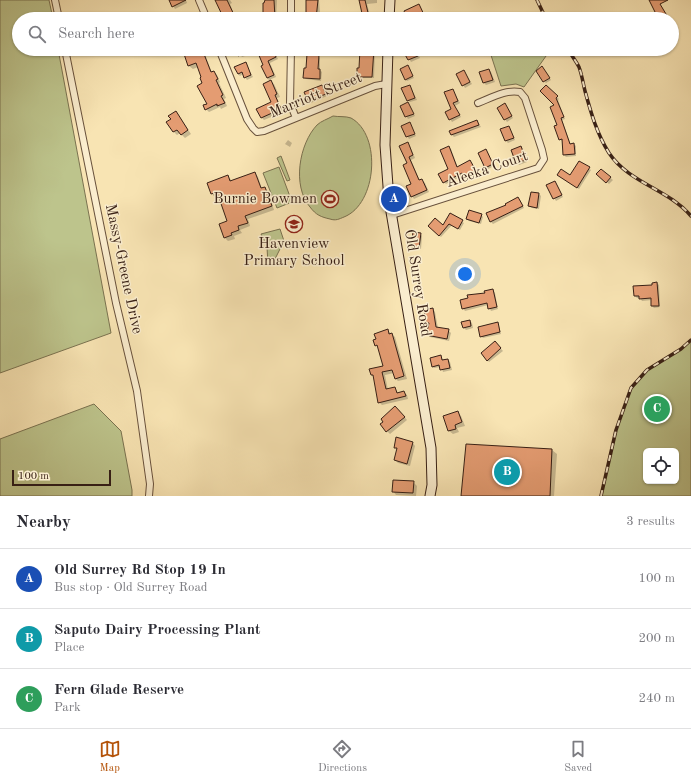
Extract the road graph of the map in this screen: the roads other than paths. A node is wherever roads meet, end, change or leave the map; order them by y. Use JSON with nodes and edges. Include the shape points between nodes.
{"nodes":[{"id":1,"x":55,"y":0,"type":"edge"},
{"id":2,"x":199,"y":0,"type":"edge"},
{"id":3,"x":292,"y":0,"type":"edge"},
{"id":4,"x":390,"y":0,"type":"edge"},
{"id":5,"x":58,"y":12,"type":"edge"},
{"id":6,"x":204,"y":12,"type":"edge"},
{"id":7,"x":291,"y":12,"type":"edge"},
{"id":8,"x":389,"y":12,"type":"edge"},
{"id":9,"x":66,"y":56,"type":"edge"},
{"id":10,"x":222,"y":56,"type":"edge"},
{"id":11,"x":291,"y":56,"type":"edge"},
{"id":12,"x":388,"y":56,"type":"edge"},
{"id":13,"x":386,"y":84,"type":"junction"},
{"id":14,"x":478,"y":103,"type":"dead end"},
{"id":15,"x":296,"y":118,"type":"junction"},
{"id":16,"x":392,"y":215,"type":"junction"},
{"id":17,"x":149,"y":496,"type":"edge"},
{"id":18,"x":430,"y":496,"type":"edge"}],
"edges":[{"from":1,"to":5,"type":"street"},
{"from":2,"to":6,"type":"street"},
{"from":3,"to":7,"type":"street"},
{"from":4,"to":8,"type":"main road"},
{"from":9,"to":17,"type":"street","name":"Massy-Greene Drive","via":[[116,303],[137,391],[150,484]]},
{"from":10,"to":15,"type":"street","name":"Marriott Street","via":[[247,119],[257,132]]},
{"from":11,"to":15,"type":"street","via":[[290,103]]},
{"from":12,"to":13,"type":"main road","name":"Old Surrey Road"},
{"from":13,"to":15,"type":"street","name":"Marriott Street","via":[[375,86]]},
{"from":13,"to":16,"type":"main road","name":"Old Surrey Road","via":[[385,145]]},
{"from":14,"to":16,"type":"street","name":"Aleeka Court","via":[[503,93],[520,92],[525,98],[542,150],[544,160],[538,168]]},
{"from":16,"to":18,"type":"main road","name":"Old Surrey Road","via":[[431,448]]}]}
